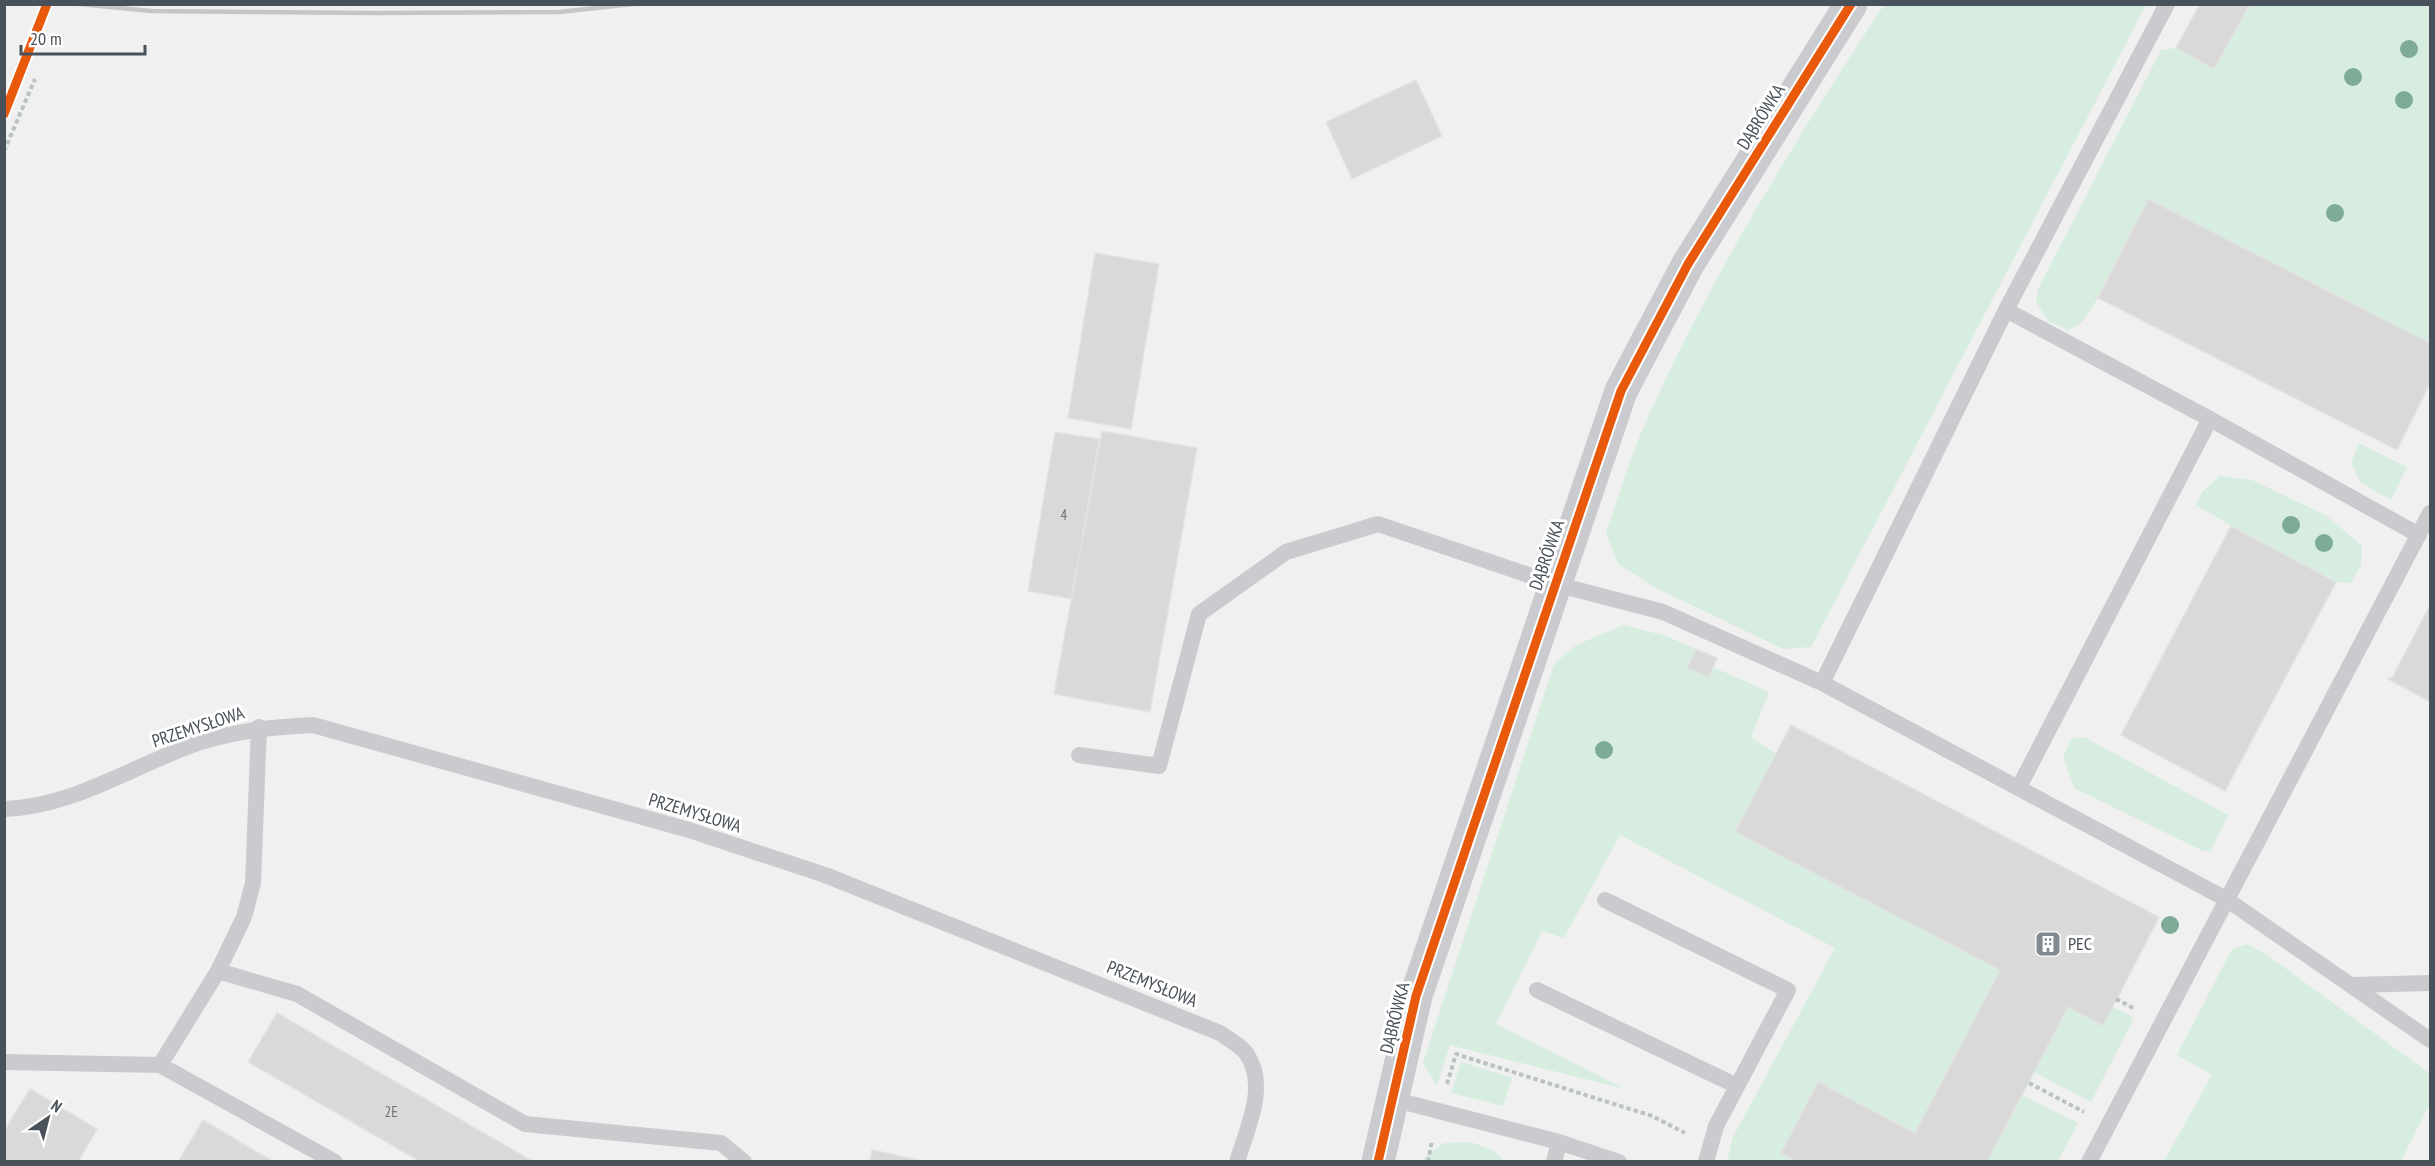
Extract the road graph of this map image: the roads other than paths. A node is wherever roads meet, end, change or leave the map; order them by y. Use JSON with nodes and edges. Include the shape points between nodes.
{"nodes":[{"id":1,"x":1851,"y":4,"type":"edge"},
{"id":2,"x":2167,"y":4,"type":"edge"},
{"id":3,"x":2007,"y":310,"type":"junction"},
{"id":4,"x":2210,"y":419,"type":"junction"},
{"id":5,"x":2430,"y":513,"type":"edge"},
{"id":6,"x":2419,"y":535,"type":"junction"},
{"id":7,"x":1555,"y":584,"type":"junction"},
{"id":8,"x":1822,"y":683,"type":"junction"},
{"id":9,"x":259,"y":727,"type":"junction"},
{"id":10,"x":1079,"y":755,"type":"dead end"},
{"id":11,"x":2019,"y":787,"type":"junction"},
{"id":12,"x":4,"y":808,"type":"edge"},
{"id":13,"x":2226,"y":899,"type":"junction"},
{"id":14,"x":1605,"y":900,"type":"dead end"},
{"id":15,"x":218,"y":971,"type":"junction"},
{"id":16,"x":2430,"y":983,"type":"edge"},
{"id":17,"x":2351,"y":985,"type":"junction"},
{"id":18,"x":1537,"y":990,"type":"dead end"},
{"id":19,"x":2430,"y":1040,"type":"edge"},
{"id":20,"x":4,"y":1062,"type":"edge"},
{"id":21,"x":160,"y":1065,"type":"junction"},
{"id":22,"x":1737,"y":1086,"type":"junction"},
{"id":23,"x":1392,"y":1099,"type":"junction"},
{"id":24,"x":1559,"y":1142,"type":"junction"},
{"id":25,"x":335,"y":1161,"type":"edge"},
{"id":26,"x":744,"y":1161,"type":"edge"},
{"id":27,"x":1237,"y":1161,"type":"edge"},
{"id":28,"x":1378,"y":1161,"type":"edge"},
{"id":29,"x":1554,"y":1161,"type":"edge"},
{"id":30,"x":1619,"y":1161,"type":"edge"},
{"id":31,"x":1706,"y":1161,"type":"edge"},
{"id":32,"x":2089,"y":1161,"type":"edge"}],
"edges":[{"from":1,"to":7,"type":"street","name":"DĄBRÓWKA","via":[[1688,264],[1621,391]]},
{"from":2,"to":3,"type":"lane"},
{"from":3,"to":4,"type":"lane"},
{"from":3,"to":8,"type":"lane"},
{"from":4,"to":6,"type":"lane"},
{"from":4,"to":11,"type":"lane"},
{"from":5,"to":6,"type":"lane"},
{"from":6,"to":13,"type":"lane"},
{"from":7,"to":8,"type":"lane","via":[[1663,612]]},
{"from":7,"to":10,"type":"lane","via":[[1377,524],[1286,552],[1199,614],[1159,766]]},
{"from":7,"to":23,"type":"street","name":"DĄBRÓWKA","via":[[1416,996]]},
{"from":8,"to":11,"type":"lane"},
{"from":9,"to":12,"type":"lane","name":"PRZEMYSŁOWA","via":[[203,741],[57,801]]},
{"from":9,"to":15,"type":"lane","via":[[253,883],[244,917]]},
{"from":9,"to":27,"type":"lane","name":"PRZEMYSŁOWA","via":[[313,725],[688,830],[825,875],[1220,1033],[1245,1052],[1257,1073],[1255,1104]]},
{"from":11,"to":13,"type":"lane"},
{"from":13,"to":17,"type":"lane"},
{"from":13,"to":32,"type":"lane"},
{"from":14,"to":22,"type":"lane","via":[[1788,990]]},
{"from":15,"to":21,"type":"lane"},
{"from":15,"to":26,"type":"lane","via":[[297,994],[525,1124],[721,1143]]},
{"from":16,"to":17,"type":"lane"},
{"from":17,"to":19,"type":"lane"},
{"from":18,"to":22,"type":"lane"},
{"from":20,"to":21,"type":"lane"},
{"from":21,"to":25,"type":"lane"},
{"from":22,"to":31,"type":"lane","via":[[1716,1126]]},
{"from":23,"to":24,"type":"lane"},
{"from":23,"to":28,"type":"street","name":"DĄBRÓWKA"},
{"from":24,"to":29,"type":"lane"},
{"from":24,"to":30,"type":"lane"}]}
